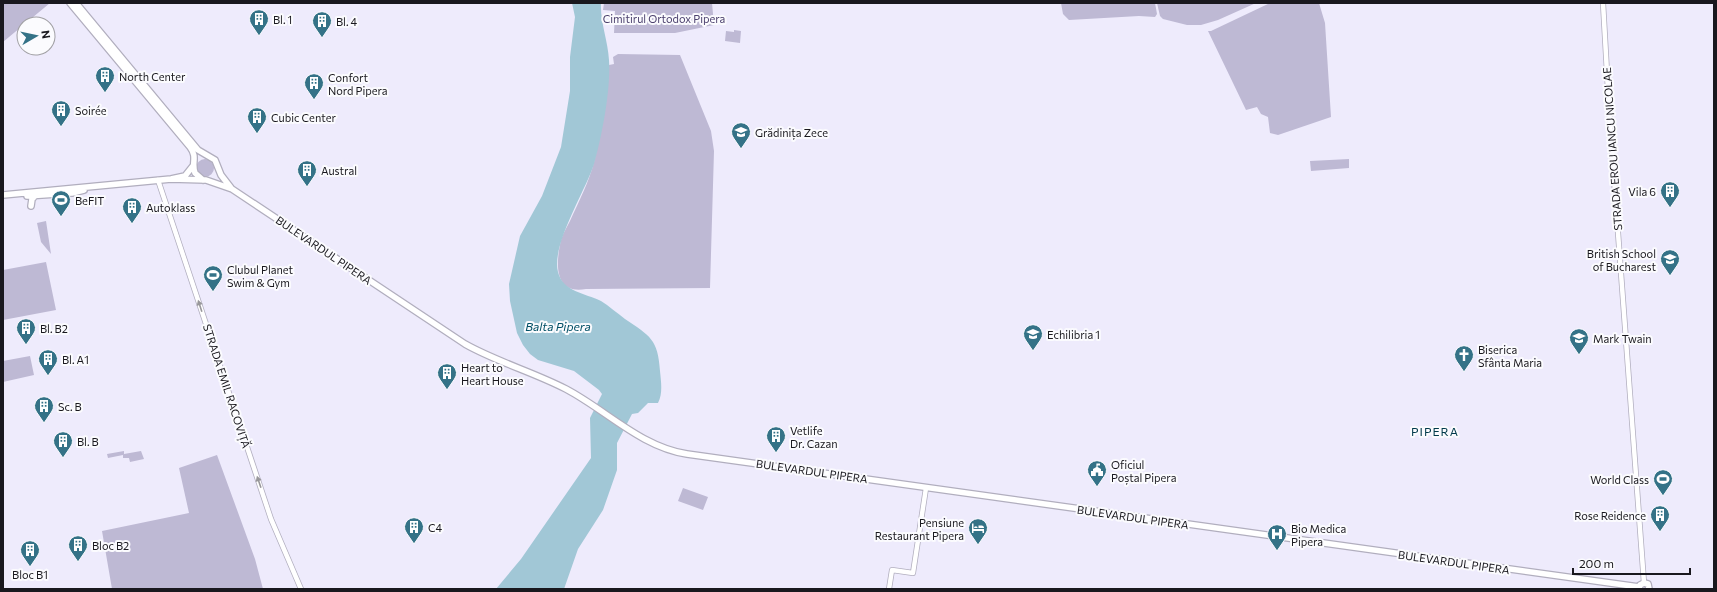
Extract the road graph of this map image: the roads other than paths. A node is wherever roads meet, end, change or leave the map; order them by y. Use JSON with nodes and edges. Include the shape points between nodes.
{"nodes":[{"id":1,"x":70,"y":3,"type":"edge"},
{"id":2,"x":76,"y":3,"type":"edge"},
{"id":3,"x":1603,"y":3,"type":"edge"},
{"id":4,"x":206,"y":156,"type":"junction"},
{"id":5,"x":194,"y":164,"type":"junction"},
{"id":6,"x":218,"y":168,"type":"junction"},
{"id":7,"x":171,"y":179,"type":"junction"},
{"id":8,"x":158,"y":180,"type":"junction"},
{"id":9,"x":205,"y":180,"type":"junction"},
{"id":10,"x":87,"y":187,"type":"junction"},
{"id":11,"x":232,"y":190,"type":"junction"},
{"id":12,"x":44,"y":191,"type":"junction"},
{"id":13,"x":17,"y":194,"type":"junction"},
{"id":14,"x":3,"y":195,"type":"edge"},
{"id":15,"x":34,"y":196,"type":"junction"},
{"id":16,"x":31,"y":206,"type":"dead end"},
{"id":17,"x":926,"y":488,"type":"junction"},
{"id":18,"x":1644,"y":583,"type":"junction"},
{"id":19,"x":1639,"y":588,"type":"edge"},
{"id":20,"x":301,"y":589,"type":"edge"},
{"id":21,"x":889,"y":589,"type":"edge"},
{"id":22,"x":1650,"y":589,"type":"edge"}],
"edges":[{"from":1,"to":5,"type":"main road","via":[[190,146],[195,155]]},
{"from":2,"to":4,"type":"main road","name":"BULEVARDUL PIPERA","via":[[192,144]]},
{"from":3,"to":18,"type":"street","name":"STRADA EROU IANCU NICOLAE"},
{"from":4,"to":5,"type":"main road","via":[[200,157]]},
{"from":4,"to":6,"type":"main road","name":"BULEVARDUL PIPERA","via":[[215,160]]},
{"from":5,"to":7,"type":"main road","via":[[184,176]]},
{"from":5,"to":9,"type":"main road","via":[[194,173]]},
{"from":6,"to":9,"type":"main road","via":[[213,178]]},
{"from":6,"to":11,"type":"main road","name":"BULEVARDUL PIPERA"},
{"from":7,"to":8,"type":"main road"},
{"from":7,"to":9,"type":"main road"},
{"from":8,"to":10,"type":"main road"},
{"from":20,"to":8,"type":"street","name":"STRADA EMIL RACOVIȚĂ","one_way":true,"via":[[272,519]]},
{"from":9,"to":11,"type":"main road","name":"BULEVARDUL PIPERA"},
{"from":10,"to":12,"type":"main road"},
{"from":10,"to":15,"type":"main road","via":[[76,192]]},
{"from":11,"to":17,"type":"main road","name":"BULEVARDUL PIPERA","via":[[479,352],[567,390],[656,445],[679,452]]},
{"from":12,"to":13,"type":"main road"},
{"from":12,"to":15,"type":"main road"},
{"from":13,"to":14,"type":"main road"},
{"from":13,"to":15,"type":"main road"},
{"from":15,"to":16,"type":"main road"},
{"from":17,"to":19,"type":"main road","name":"BULEVARDUL PIPERA"},
{"from":17,"to":21,"type":"street","via":[[913,573],[892,570]]},
{"from":18,"to":19,"type":"main road","via":[[1640,584]]},
{"from":18,"to":22,"type":"main road","via":[[1648,584]]}]}
